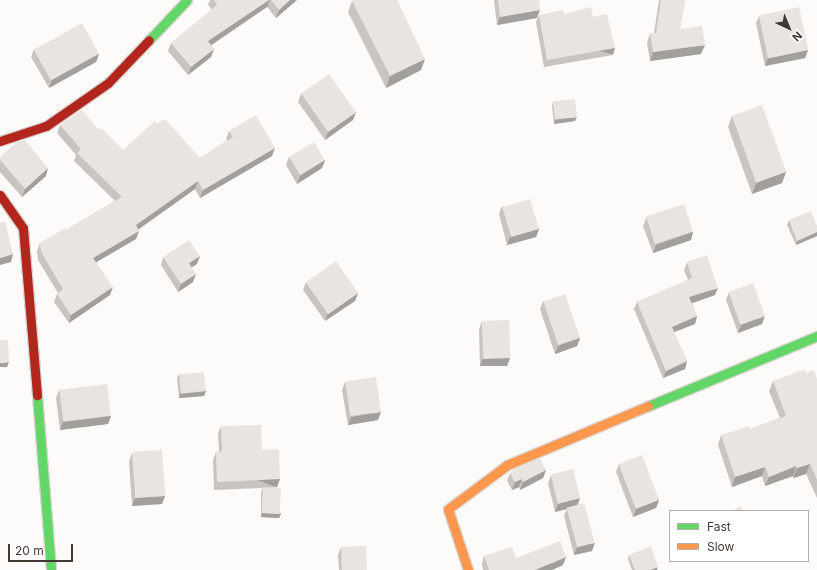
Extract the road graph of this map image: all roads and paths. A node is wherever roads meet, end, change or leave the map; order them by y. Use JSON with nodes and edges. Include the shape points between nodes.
{"nodes":[{"id":1,"x":186,"y":0,"type":"edge"},
{"id":2,"x":0,"y":141,"type":"edge"},
{"id":3,"x":0,"y":195,"type":"edge"},
{"id":4,"x":817,"y":336,"type":"edge"},
{"id":5,"x":51,"y":570,"type":"edge"},
{"id":6,"x":468,"y":570,"type":"edge"}],
"edges":[{"from":1,"to":2,"type":"street","via":[[108,83],[46,126]]},
{"from":3,"to":5,"type":"street","via":[[23,228]]},
{"from":4,"to":6,"type":"street","via":[[507,465],[448,509]]}]}
